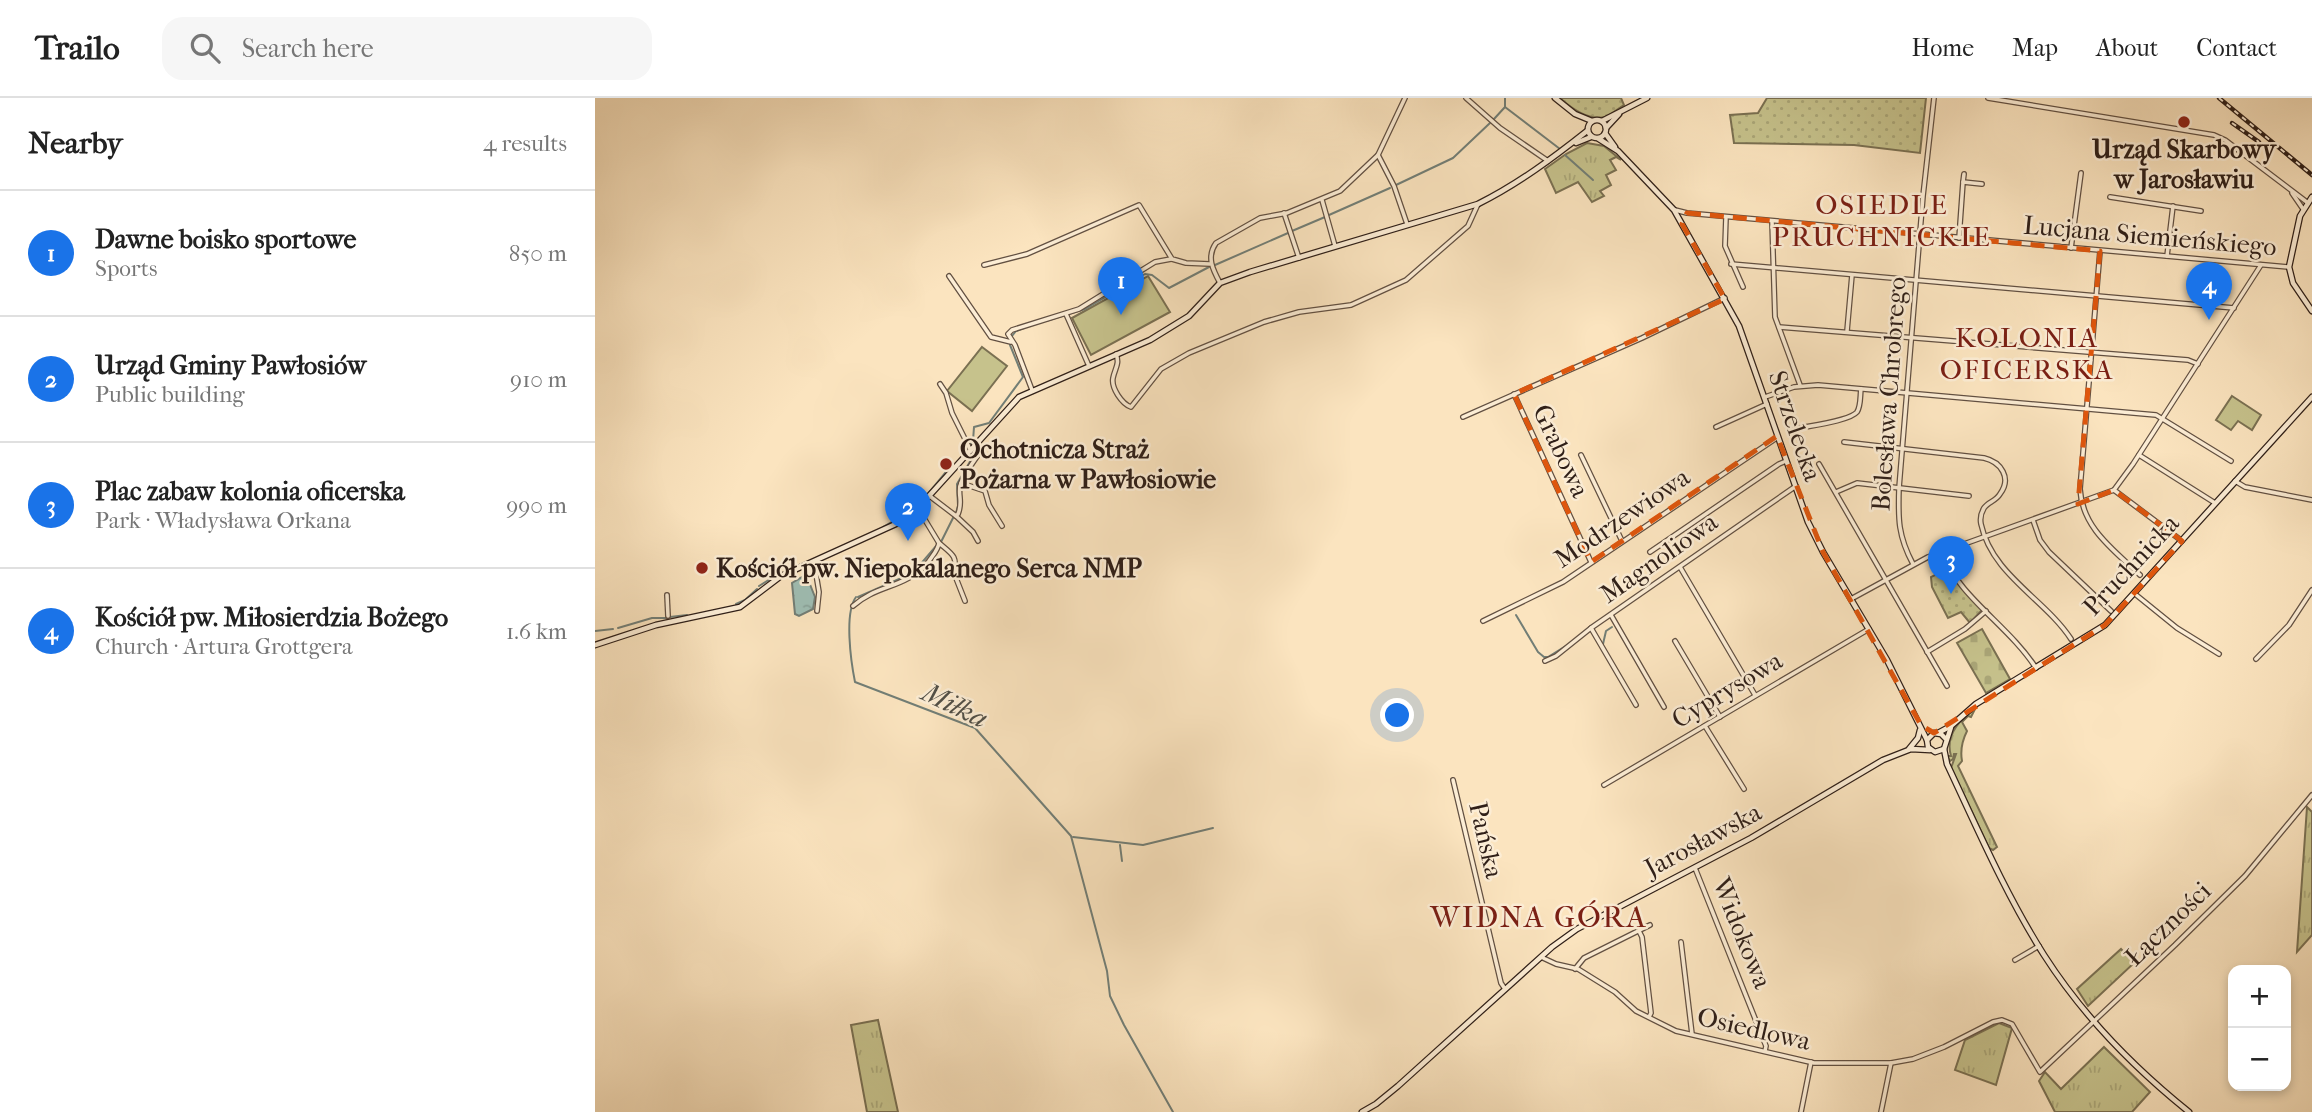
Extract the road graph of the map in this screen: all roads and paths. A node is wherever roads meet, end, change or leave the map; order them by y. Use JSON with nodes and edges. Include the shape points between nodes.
{"nodes":[{"id":1,"x":1405,"y":98,"type":"edge"},
{"id":2,"x":1466,"y":98,"type":"edge"},
{"id":3,"x":1555,"y":98,"type":"edge"},
{"id":4,"x":1647,"y":98,"type":"edge"},
{"id":5,"x":1934,"y":98,"type":"edge"},
{"id":6,"x":1988,"y":98,"type":"edge"},
{"id":7,"x":1620,"y":113,"type":"junction"},
{"id":8,"x":1575,"y":114,"type":"junction"},
{"id":9,"x":1592,"y":121,"type":"junction"},
{"id":10,"x":1602,"y":121,"type":"junction"},
{"id":11,"x":1587,"y":130,"type":"junction"},
{"id":12,"x":1606,"y":131,"type":"junction"},
{"id":13,"x":1591,"y":137,"type":"junction"},
{"id":14,"x":1599,"y":139,"type":"junction"},
{"id":15,"x":1571,"y":145,"type":"junction"},
{"id":16,"x":1618,"y":151,"type":"junction"},
{"id":17,"x":1378,"y":155,"type":"junction"},
{"id":18,"x":1548,"y":161,"type":"junction"},
{"id":19,"x":2081,"y":173,"type":"dead end"},
{"id":20,"x":1964,"y":174,"type":"dead end"},
{"id":21,"x":1963,"y":182,"type":"junction"},
{"id":22,"x":1982,"y":184,"type":"dead end"},
{"id":23,"x":2288,"y":189,"type":"junction"},
{"id":24,"x":2111,"y":197,"type":"dead end"},
{"id":25,"x":1322,"y":200,"type":"junction"},
{"id":26,"x":2311,"y":200,"type":"edge"},
{"id":27,"x":1478,"y":204,"type":"junction"},
{"id":28,"x":2173,"y":206,"type":"junction"},
{"id":29,"x":2303,"y":209,"type":"junction"},
{"id":30,"x":1674,"y":210,"type":"junction"},
{"id":31,"x":2201,"y":211,"type":"dead end"},
{"id":32,"x":1284,"y":214,"type":"junction"},
{"id":33,"x":1687,"y":214,"type":"junction"},
{"id":34,"x":1726,"y":217,"type":"junction"},
{"id":35,"x":1772,"y":221,"type":"junction"},
{"id":36,"x":1407,"y":224,"type":"junction"},
{"id":37,"x":1682,"y":224,"type":"junction"},
{"id":38,"x":1920,"y":233,"type":"junction"},
{"id":39,"x":1959,"y":238,"type":"junction"},
{"id":40,"x":1335,"y":246,"type":"junction"},
{"id":41,"x":2071,"y":248,"type":"junction"},
{"id":42,"x":2101,"y":251,"type":"junction"},
{"id":43,"x":2167,"y":256,"type":"junction"},
{"id":44,"x":1299,"y":258,"type":"junction"},
{"id":45,"x":1172,"y":259,"type":"junction"},
{"id":46,"x":1210,"y":264,"type":"junction"},
{"id":47,"x":1731,"y":264,"type":"junction"},
{"id":48,"x":984,"y":265,"type":"dead end"},
{"id":49,"x":2262,"y":265,"type":"junction"},
{"id":50,"x":2290,"y":267,"type":"junction"},
{"id":51,"x":1773,"y":268,"type":"junction"},
{"id":52,"x":1852,"y":275,"type":"junction"},
{"id":53,"x":949,"y":276,"type":"dead end"},
{"id":54,"x":1916,"y":281,"type":"junction"},
{"id":55,"x":1220,"y":283,"type":"junction"},
{"id":56,"x":1743,"y":287,"type":"dead end"},
{"id":57,"x":2096,"y":297,"type":"junction"},
{"id":58,"x":1725,"y":298,"type":"junction"},
{"id":59,"x":2234,"y":308,"type":"junction"},
{"id":60,"x":2312,"y":311,"type":"edge"},
{"id":61,"x":1066,"y":314,"type":"junction"},
{"id":62,"x":1779,"y":327,"type":"junction"},
{"id":63,"x":1847,"y":331,"type":"junction"},
{"id":64,"x":1911,"y":337,"type":"junction"},
{"id":65,"x":1011,"y":342,"type":"junction"},
{"id":66,"x":2092,"y":352,"type":"junction"},
{"id":67,"x":1116,"y":354,"type":"junction"},
{"id":68,"x":2198,"y":364,"type":"junction"},
{"id":69,"x":1089,"y":366,"type":"junction"},
{"id":70,"x":940,"y":384,"type":"dead end"},
{"id":71,"x":1800,"y":385,"type":"junction"},
{"id":72,"x":1861,"y":389,"type":"junction"},
{"id":73,"x":1033,"y":390,"type":"junction"},
{"id":74,"x":1907,"y":393,"type":"junction"},
{"id":75,"x":1514,"y":394,"type":"junction"},
{"id":76,"x":1765,"y":397,"type":"junction"},
{"id":77,"x":2312,"y":397,"type":"edge"},
{"id":78,"x":1767,"y":404,"type":"junction"},
{"id":79,"x":2087,"y":409,"type":"junction"},
{"id":80,"x":1463,"y":417,"type":"dead end"},
{"id":81,"x":2163,"y":418,"type":"junction"},
{"id":82,"x":1716,"y":427,"type":"dead end"},
{"id":83,"x":1795,"y":429,"type":"dead end"},
{"id":84,"x":1778,"y":437,"type":"junction"},
{"id":85,"x":1844,"y":442,"type":"dead end"},
{"id":86,"x":973,"y":449,"type":"junction"},
{"id":87,"x":1903,"y":449,"type":"junction"},
{"id":88,"x":1581,"y":455,"type":"dead end"},
{"id":89,"x":2139,"y":455,"type":"junction"},
{"id":90,"x":1787,"y":461,"type":"junction"},
{"id":91,"x":2231,"y":461,"type":"dead end"},
{"id":92,"x":1819,"y":464,"type":"dead end"},
{"id":93,"x":2235,"y":481,"type":"junction"},
{"id":94,"x":961,"y":482,"type":"junction"},
{"id":95,"x":1796,"y":486,"type":"junction"},
{"id":96,"x":1899,"y":488,"type":"junction"},
{"id":97,"x":2114,"y":490,"type":"junction"},
{"id":98,"x":1836,"y":492,"type":"junction"},
{"id":99,"x":1969,"y":496,"type":"dead end"},
{"id":100,"x":931,"y":497,"type":"junction"},
{"id":101,"x":2312,"y":500,"type":"edge"},
{"id":102,"x":2080,"y":503,"type":"junction"},
{"id":103,"x":2215,"y":503,"type":"junction"},
{"id":104,"x":919,"y":510,"type":"junction"},
{"id":105,"x":956,"y":516,"type":"junction"},
{"id":106,"x":2033,"y":520,"type":"junction"},
{"id":107,"x":1002,"y":526,"type":"dead end"},
{"id":108,"x":1986,"y":537,"type":"junction"},
{"id":109,"x":978,"y":541,"type":"dead end"},
{"id":110,"x":1622,"y":541,"type":"junction"},
{"id":111,"x":2182,"y":541,"type":"junction"},
{"id":112,"x":939,"y":542,"type":"junction"},
{"id":113,"x":1650,"y":552,"type":"dead end"},
{"id":114,"x":1941,"y":552,"type":"junction"},
{"id":115,"x":814,"y":562,"type":"junction"},
{"id":116,"x":1591,"y":562,"type":"junction"},
{"id":117,"x":1913,"y":565,"type":"junction"},
{"id":118,"x":1680,"y":567,"type":"junction"},
{"id":119,"x":2140,"y":575,"type":"dead end"},
{"id":120,"x":1886,"y":580,"type":"junction"},
{"id":121,"x":2312,"y":590,"type":"edge"},
{"id":122,"x":667,"y":594,"type":"dead end"},
{"id":123,"x":2136,"y":594,"type":"junction"},
{"id":124,"x":1851,"y":599,"type":"junction"},
{"id":125,"x":965,"y":601,"type":"dead end"},
{"id":126,"x":853,"y":606,"type":"dead end"},
{"id":127,"x":817,"y":611,"type":"dead end"},
{"id":128,"x":1986,"y":611,"type":"junction"},
{"id":129,"x":2111,"y":611,"type":"dead end"},
{"id":130,"x":1611,"y":615,"type":"junction"},
{"id":131,"x":668,"y":616,"type":"dead end"},
{"id":132,"x":1483,"y":621,"type":"dead end"},
{"id":133,"x":1591,"y":628,"type":"junction"},
{"id":134,"x":1869,"y":629,"type":"junction"},
{"id":135,"x":2071,"y":639,"type":"dead end"},
{"id":136,"x":1675,"y":641,"type":"dead end"},
{"id":137,"x":595,"y":645,"type":"edge"},
{"id":138,"x":1926,"y":652,"type":"junction"},
{"id":139,"x":2219,"y":654,"type":"dead end"},
{"id":140,"x":2256,"y":659,"type":"dead end"},
{"id":141,"x":1545,"y":661,"type":"dead end"},
{"id":142,"x":2036,"y":668,"type":"junction"},
{"id":143,"x":1947,"y":686,"type":"dead end"},
{"id":144,"x":1755,"y":696,"type":"junction"},
{"id":145,"x":1636,"y":705,"type":"dead end"},
{"id":146,"x":1664,"y":707,"type":"dead end"},
{"id":147,"x":1720,"y":717,"type":"junction"},
{"id":148,"x":1705,"y":726,"type":"junction"},
{"id":149,"x":1921,"y":726,"type":"junction"},
{"id":150,"x":1951,"y":726,"type":"junction"},
{"id":151,"x":1936,"y":733,"type":"junction"},
{"id":152,"x":1946,"y":739,"type":"junction"},
{"id":153,"x":1927,"y":741,"type":"junction"},
{"id":154,"x":1944,"y":749,"type":"junction"},
{"id":155,"x":1910,"y":750,"type":"junction"},
{"id":156,"x":1932,"y":751,"type":"junction"},
{"id":157,"x":1947,"y":764,"type":"junction"},
{"id":158,"x":1453,"y":780,"type":"dead end"},
{"id":159,"x":1604,"y":785,"type":"dead end"},
{"id":160,"x":1744,"y":789,"type":"dead end"},
{"id":161,"x":2312,"y":795,"type":"edge"},
{"id":162,"x":1695,"y":868,"type":"junction"},
{"id":163,"x":1650,"y":925,"type":"dead end"},
{"id":164,"x":1639,"y":931,"type":"junction"},
{"id":165,"x":1681,"y":942,"type":"dead end"},
{"id":166,"x":2039,"y":946,"type":"junction"},
{"id":167,"x":1541,"y":957,"type":"junction"},
{"id":168,"x":2015,"y":960,"type":"dead end"},
{"id":169,"x":1575,"y":968,"type":"junction"},
{"id":170,"x":1505,"y":989,"type":"junction"},
{"id":171,"x":1649,"y":1017,"type":"junction"},
{"id":172,"x":2094,"y":1022,"type":"junction"},
{"id":173,"x":2012,"y":1024,"type":"joint"},
{"id":174,"x":1692,"y":1034,"type":"junction"},
{"id":175,"x":1765,"y":1051,"type":"junction"},
{"id":176,"x":1811,"y":1062,"type":"junction"},
{"id":177,"x":1891,"y":1063,"type":"junction"},
{"id":178,"x":1363,"y":1112,"type":"edge"},
{"id":179,"x":1801,"y":1112,"type":"edge"},
{"id":180,"x":1881,"y":1112,"type":"edge"},
{"id":181,"x":2189,"y":1112,"type":"edge"}],
"edges":[{"from":1,"to":17,"type":"street"},
{"from":2,"to":18,"type":"street"},
{"from":3,"to":8,"type":"street"},
{"from":4,"to":7,"type":"street"},
{"from":5,"to":38,"type":"street","name":"Bolesława Chrobrego"},
{"from":6,"to":23,"type":"street","via":[[2214,135]]},
{"from":7,"to":10,"type":"street"},
{"from":7,"to":12,"type":"street"},
{"from":8,"to":9,"type":"street"},
{"from":8,"to":11,"type":"street"},
{"from":9,"to":10,"type":"street"},
{"from":9,"to":11,"type":"street"},
{"from":10,"to":12,"type":"street"},
{"from":11,"to":13,"type":"street"},
{"from":11,"to":15,"type":"street"},
{"from":12,"to":14,"type":"street"},
{"from":12,"to":16,"type":"street","name":"Strzelecka"},
{"from":13,"to":14,"type":"street"},
{"from":13,"to":15,"type":"street"},
{"from":14,"to":16,"type":"street","name":"Strzelecka"},
{"from":15,"to":18,"type":"street"},
{"from":16,"to":30,"type":"street","name":"Strzelecka"},
{"from":17,"to":25,"type":"street","via":[[1340,191]]},
{"from":17,"to":36,"type":"street"},
{"from":18,"to":27,"type":"street"},
{"from":19,"to":41,"type":"street"},
{"from":20,"to":21,"type":"street"},
{"from":21,"to":22,"type":"street"},
{"from":21,"to":39,"type":"street"},
{"from":23,"to":26,"type":"street"},
{"from":23,"to":29,"type":"street"},
{"from":24,"to":28,"type":"street"},
{"from":25,"to":32,"type":"street"},
{"from":25,"to":40,"type":"street"},
{"from":26,"to":29,"type":"street"},
{"from":27,"to":36,"type":"street"},
{"from":27,"to":67,"type":"street","via":[[1468,226],[1406,280],[1351,305],[1264,321],[1189,353],[1161,369],[1131,407],[1123,404],[1113,384]]},
{"from":28,"to":31,"type":"street"},
{"from":28,"to":43,"type":"street"},
{"from":29,"to":50,"type":"street"},
{"from":30,"to":33,"type":"street","name":"Lucjana Siemieńskiego"},
{"from":30,"to":37,"type":"street","name":"Strzelecka"},
{"from":32,"to":44,"type":"street"},
{"from":32,"to":46,"type":"street","via":[[1260,218],[1216,243]]},
{"from":33,"to":34,"type":"street","name":"Lucjana Siemieńskiego"},
{"from":33,"to":37,"type":"street"},
{"from":34,"to":35,"type":"street","name":"Lucjana Siemieńskiego"},
{"from":34,"to":47,"type":"street","via":[[1724,241]]},
{"from":35,"to":38,"type":"street","name":"Lucjana Siemieńskiego"},
{"from":35,"to":51,"type":"street"},
{"from":36,"to":40,"type":"street"},
{"from":37,"to":58,"type":"street","name":"Strzelecka"},
{"from":38,"to":39,"type":"street","name":"Lucjana Siemieńskiego"},
{"from":38,"to":54,"type":"street","name":"Bolesława Chrobrego"},
{"from":39,"to":41,"type":"street","name":"Lucjana Siemieńskiego"},
{"from":40,"to":44,"type":"street"},
{"from":41,"to":42,"type":"street","name":"Lucjana Siemieńskiego"},
{"from":42,"to":43,"type":"street","name":"Lucjana Siemieńskiego"},
{"from":42,"to":57,"type":"street"},
{"from":43,"to":49,"type":"street","name":"Lucjana Siemieńskiego"},
{"from":44,"to":55,"type":"street"},
{"from":45,"to":46,"type":"street"},
{"from":45,"to":48,"type":"street","via":[[1139,205],[1027,254]]},
{"from":45,"to":61,"type":"street","via":[[1155,262]]},
{"from":46,"to":55,"type":"street"},
{"from":47,"to":51,"type":"street"},
{"from":47,"to":56,"type":"street"},
{"from":49,"to":50,"type":"street","name":"Lucjana Siemieńskiego"},
{"from":49,"to":59,"type":"street"},
{"from":50,"to":60,"type":"street","via":[[2293,284]]},
{"from":51,"to":52,"type":"street"},
{"from":51,"to":62,"type":"street"},
{"from":52,"to":54,"type":"street"},
{"from":52,"to":63,"type":"street"},
{"from":53,"to":65,"type":"street","via":[[991,337]]},
{"from":54,"to":57,"type":"street"},
{"from":54,"to":64,"type":"street","name":"Bolesława Chrobrego"},
{"from":55,"to":67,"type":"street","via":[[1175,326]]},
{"from":57,"to":59,"type":"street"},
{"from":57,"to":66,"type":"street"},
{"from":58,"to":75,"type":"street"},
{"from":58,"to":76,"type":"street","name":"Strzelecka"},
{"from":59,"to":68,"type":"street"},
{"from":61,"to":65,"type":"street","via":[[1012,330],[1008,334]]},
{"from":61,"to":69,"type":"street"},
{"from":62,"to":63,"type":"street"},
{"from":62,"to":71,"type":"street"},
{"from":63,"to":64,"type":"street"},
{"from":64,"to":66,"type":"street"},
{"from":64,"to":74,"type":"street","name":"Bolesława Chrobrego"},
{"from":65,"to":73,"type":"street"},
{"from":66,"to":68,"type":"street"},
{"from":66,"to":79,"type":"street"},
{"from":67,"to":69,"type":"street"},
{"from":68,"to":81,"type":"street"},
{"from":69,"to":73,"type":"street"},
{"from":70,"to":86,"type":"street"},
{"from":71,"to":72,"type":"street"},
{"from":71,"to":76,"type":"street"},
{"from":72,"to":74,"type":"street"},
{"from":72,"to":83,"type":"street","via":[[1859,408],[1851,417]]},
{"from":73,"to":86,"type":"street","via":[[1012,404]]},
{"from":74,"to":79,"type":"street"},
{"from":74,"to":87,"type":"street","name":"Bolesława Chrobrego"},
{"from":75,"to":80,"type":"street"},
{"from":75,"to":116,"type":"street","name":"Grabowa"},
{"from":76,"to":78,"type":"street","name":"Strzelecka"},
{"from":77,"to":93,"type":"street","name":"Pruchnicka"},
{"from":78,"to":82,"type":"street"},
{"from":78,"to":84,"type":"street","name":"Strzelecka"},
{"from":79,"to":81,"type":"street"},
{"from":79,"to":102,"type":"street"},
{"from":81,"to":89,"type":"street"},
{"from":81,"to":91,"type":"street"},
{"from":84,"to":90,"type":"street","name":"Strzelecka"},
{"from":84,"to":110,"type":"street","name":"Modrzewiowa"},
{"from":85,"to":87,"type":"street"},
{"from":86,"to":94,"type":"street","via":[[978,454]]},
{"from":86,"to":100,"type":"street"},
{"from":87,"to":96,"type":"street","name":"Bolesława Chrobrego"},
{"from":87,"to":108,"type":"street","via":[[1998,463],[2004,484],[1999,497],[1984,508],[1980,522]]},
{"from":88,"to":110,"type":"street"},
{"from":89,"to":97,"type":"street"},
{"from":89,"to":103,"type":"street"},
{"from":90,"to":95,"type":"street","name":"Strzelecka"},
{"from":90,"to":113,"type":"street"},
{"from":92,"to":98,"type":"street"},
{"from":93,"to":101,"type":"street"},
{"from":93,"to":103,"type":"street","name":"Pruchnicka"},
{"from":94,"to":105,"type":"street","via":[[962,500]]},
{"from":94,"to":107,"type":"street","via":[[985,491]]},
{"from":95,"to":118,"type":"street","name":"Magnoliowa"},
{"from":95,"to":124,"type":"street","name":"Strzelecka","via":[[1808,522]]},
{"from":96,"to":98,"type":"street","via":[[1857,483]]},
{"from":96,"to":99,"type":"street"},
{"from":96,"to":117,"type":"street","name":"Bolesława Chrobrego","via":[[1898,524]]},
{"from":97,"to":102,"type":"street"},
{"from":97,"to":111,"type":"street"},
{"from":98,"to":120,"type":"street"},
{"from":100,"to":104,"type":"street"},
{"from":100,"to":105,"type":"street"},
{"from":102,"to":106,"type":"street"},
{"from":102,"to":119,"type":"street","via":[[2095,531]]},
{"from":103,"to":111,"type":"street","name":"Pruchnicka"},
{"from":104,"to":112,"type":"street"},
{"from":104,"to":115,"type":"street","via":[[909,519]]},
{"from":105,"to":109,"type":"street"},
{"from":106,"to":108,"type":"street"},
{"from":106,"to":129,"type":"street","via":[[2049,552]]},
{"from":108,"to":114,"type":"street"},
{"from":108,"to":135,"type":"street","via":[[1999,563]]},
{"from":110,"to":116,"type":"street","name":"Modrzewiowa"},
{"from":111,"to":123,"type":"street","name":"Pruchnicka"},
{"from":112,"to":125,"type":"street","via":[[955,559],[954,573]]},
{"from":112,"to":126,"type":"street","via":[[918,574]]},
{"from":114,"to":117,"type":"street"},
{"from":114,"to":128,"type":"street","via":[[1954,578]]},
{"from":115,"to":127,"type":"street"},
{"from":115,"to":137,"type":"street","via":[[775,580],[740,607],[656,625]]},
{"from":116,"to":132,"type":"street","name":"Modrzewiowa","via":[[1563,582]]},
{"from":117,"to":120,"type":"street"},
{"from":118,"to":130,"type":"street","name":"Magnoliowa"},
{"from":118,"to":144,"type":"street"},
{"from":120,"to":124,"type":"street"},
{"from":120,"to":138,"type":"street"},
{"from":121,"to":140,"type":"street","via":[[2289,625]]},
{"from":122,"to":131,"type":"street"},
{"from":123,"to":139,"type":"street","via":[[2177,628]]},
{"from":123,"to":142,"type":"street","name":"Pruchnicka","via":[[2105,625]]},
{"from":124,"to":134,"type":"street","name":"Strzelecka"},
{"from":128,"to":138,"type":"street"},
{"from":128,"to":142,"type":"street"},
{"from":130,"to":133,"type":"street","name":"Magnoliowa"},
{"from":130,"to":146,"type":"street"},
{"from":133,"to":141,"type":"street","name":"Magnoliowa"},
{"from":133,"to":145,"type":"street"},
{"from":134,"to":144,"type":"street","name":"Cyprysowa"},
{"from":134,"to":149,"type":"street","name":"Strzelecka"},
{"from":136,"to":147,"type":"street"},
{"from":138,"to":143,"type":"street"},
{"from":142,"to":150,"type":"street","name":"Pruchnicka","via":[[1976,704]]},
{"from":144,"to":147,"type":"street","name":"Cyprysowa"},
{"from":147,"to":148,"type":"street","name":"Cyprysowa"},
{"from":148,"to":159,"type":"street","name":"Cyprysowa"},
{"from":148,"to":160,"type":"street"},
{"from":149,"to":151,"type":"street"},
{"from":149,"to":153,"type":"street","name":"Strzelecka"},
{"from":149,"to":155,"type":"street"},
{"from":150,"to":151,"type":"street","name":"Pruchnicka"},
{"from":150,"to":152,"type":"street","name":"Pruchnicka"},
{"from":151,"to":152,"type":"street"},
{"from":151,"to":153,"type":"street"},
{"from":152,"to":154,"type":"street"},
{"from":153,"to":155,"type":"street","name":"Jarosławska"},
{"from":153,"to":156,"type":"street"},
{"from":154,"to":156,"type":"street"},
{"from":154,"to":157,"type":"street"},
{"from":155,"to":156,"type":"street","name":"Jarosławska"},
{"from":155,"to":162,"type":"street","name":"Jarosławska","via":[[1883,760]]},
{"from":156,"to":157,"type":"street"},
{"from":157,"to":166,"type":"street"},
{"from":158,"to":170,"type":"street","name":"Pańska"},
{"from":161,"to":172,"type":"street","name":"Łączności","via":[[2245,876]]},
{"from":162,"to":167,"type":"street","name":"Jarosławska","via":[[1577,929]]},
{"from":162,"to":175,"type":"street","name":"Widokowa"},
{"from":163,"to":164,"type":"street"},
{"from":164,"to":169,"type":"street","via":[[1584,958]]},
{"from":164,"to":171,"type":"street"},
{"from":165,"to":174,"type":"street"},
{"from":166,"to":168,"type":"street"},
{"from":166,"to":172,"type":"street"},
{"from":167,"to":169,"type":"street","name":"Osiedlowa"},
{"from":167,"to":170,"type":"street","name":"Jarosławska"},
{"from":169,"to":171,"type":"street","name":"Osiedlowa"},
{"from":170,"to":178,"type":"street","name":"Jarosławska"},
{"from":171,"to":174,"type":"street","name":"Osiedlowa"},
{"from":172,"to":173,"type":"street","name":"Łączności","via":[[2040,1072]]},
{"from":172,"to":181,"type":"street"},
{"from":173,"to":177,"type":"street","name":"Osiedlowa","via":[[1993,1022],[1927,1055]]},
{"from":174,"to":175,"type":"street","name":"Osiedlowa"},
{"from":175,"to":176,"type":"street","name":"Osiedlowa"},
{"from":176,"to":177,"type":"street","name":"Osiedlowa"},
{"from":176,"to":179,"type":"street"},
{"from":177,"to":180,"type":"street"}]}
